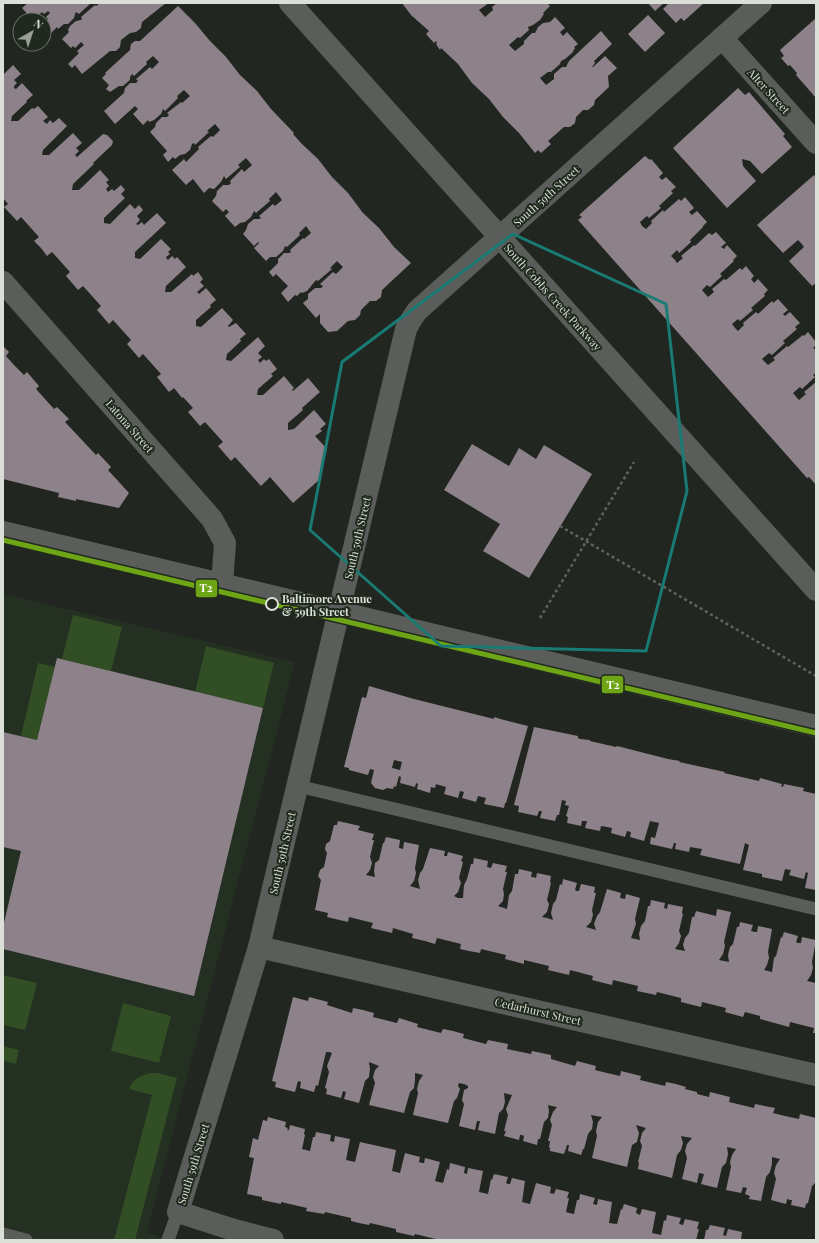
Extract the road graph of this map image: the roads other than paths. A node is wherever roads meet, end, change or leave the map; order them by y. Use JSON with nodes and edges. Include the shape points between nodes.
{"nodes":[{"id":1,"x":290,"y":3,"type":"edge"},
{"id":2,"x":761,"y":3,"type":"edge"},
{"id":3,"x":722,"y":38,"type":"junction"},
{"id":4,"x":816,"y":143,"type":"edge"},
{"id":5,"x":500,"y":237,"type":"junction"},
{"id":6,"x":3,"y":282,"type":"edge"},
{"id":7,"x":3,"y":532,"type":"edge"},
{"id":8,"x":222,"y":584,"type":"junction"},
{"id":9,"x":816,"y":590,"type":"edge"},
{"id":10,"x":339,"y":612,"type":"junction"},
{"id":11,"x":816,"y":726,"type":"edge"},
{"id":12,"x":298,"y":786,"type":"junction"},
{"id":13,"x":816,"y":909,"type":"edge"},
{"id":14,"x":259,"y":947,"type":"junction"},
{"id":15,"x":816,"y":1075,"type":"edge"},
{"id":16,"x":178,"y":1212,"type":"junction"},
{"id":17,"x":3,"y":1234,"type":"edge"},
{"id":18,"x":26,"y":1240,"type":"edge"},
{"id":19,"x":168,"y":1240,"type":"edge"},
{"id":20,"x":273,"y":1240,"type":"edge"}],
"edges":[{"from":1,"to":5,"type":"street","name":"South Cobbs Creek Parkway"},
{"from":2,"to":3,"type":"street","name":"South 59th Street"},
{"from":3,"to":4,"type":"street","name":"Alter Street"},
{"from":3,"to":5,"type":"street","name":"South 59th Street"},
{"from":5,"to":9,"type":"street","name":"South Cobbs Creek Parkway"},
{"from":5,"to":10,"type":"street","name":"South 59th Street","via":[[417,311],[406,329]]},
{"from":6,"to":8,"type":"street","name":"Latona Street","via":[[212,519],[225,543]]},
{"from":7,"to":8,"type":"street"},
{"from":8,"to":10,"type":"street"},
{"from":10,"to":11,"type":"street"},
{"from":10,"to":12,"type":"street","name":"South 59th Street"},
{"from":12,"to":13,"type":"lane"},
{"from":12,"to":14,"type":"street","name":"South 59th Street"},
{"from":14,"to":15,"type":"street","name":"Cedarhurst Street"},
{"from":14,"to":16,"type":"street","name":"South 59th Street"},
{"from":16,"to":19,"type":"lane"},
{"from":16,"to":20,"type":"street"},
{"from":17,"to":18,"type":"lane"}]}
